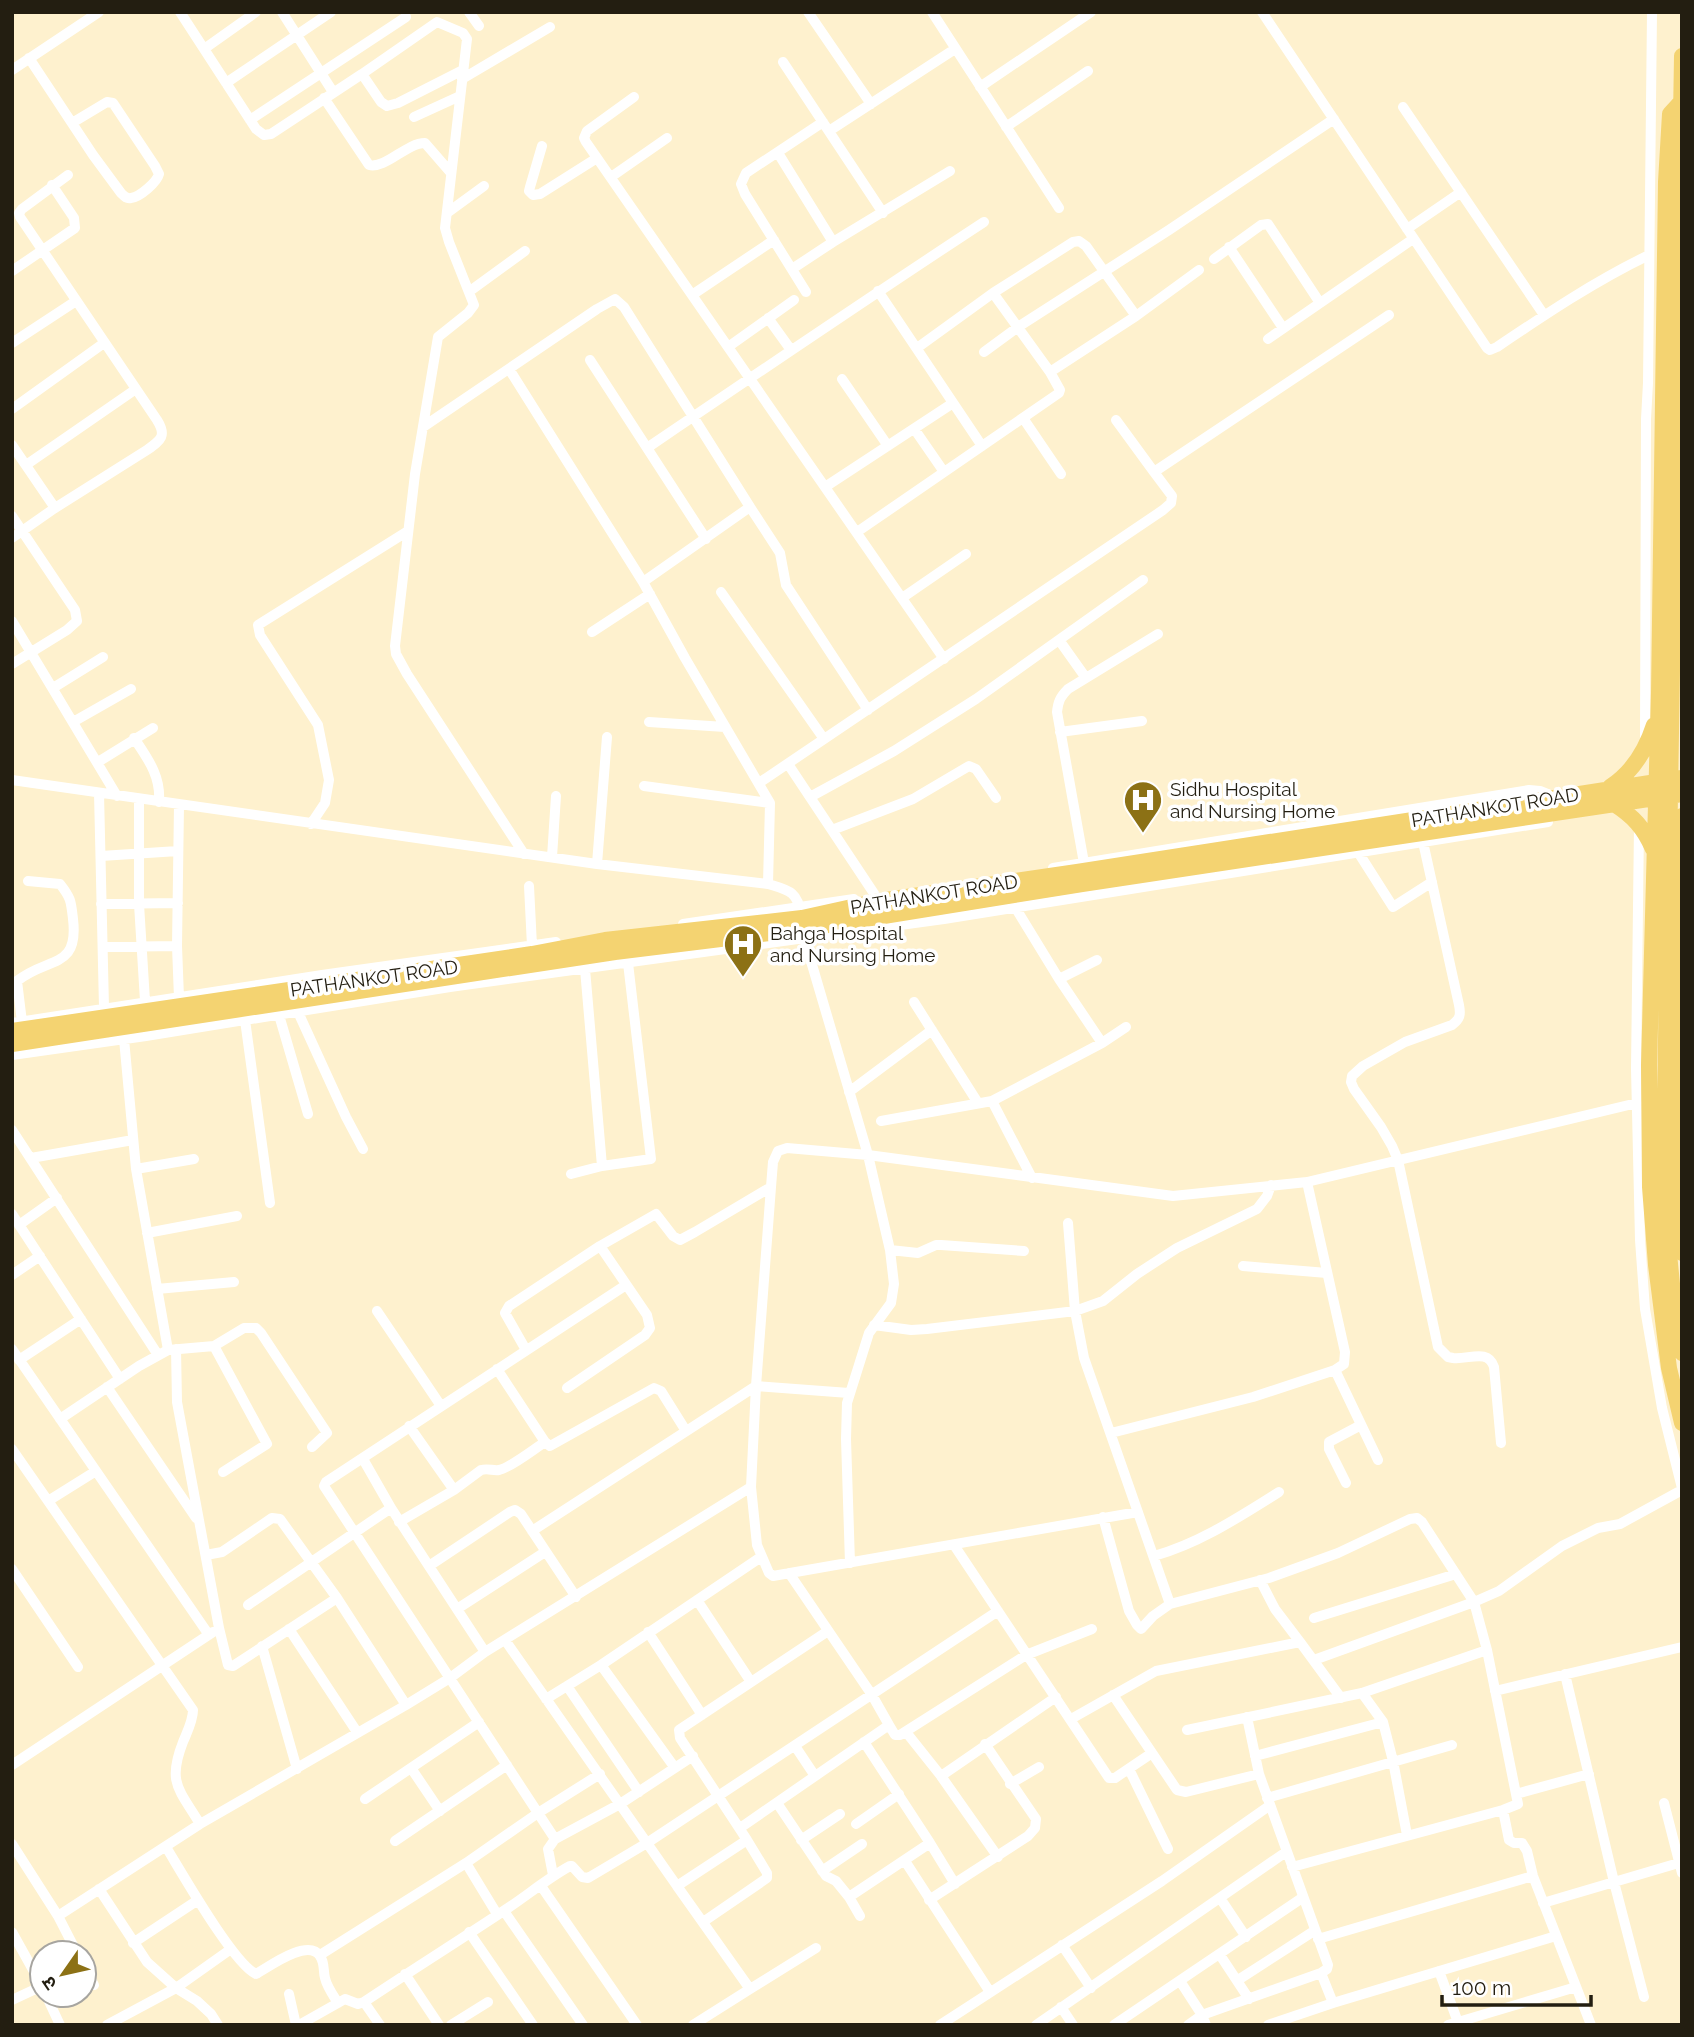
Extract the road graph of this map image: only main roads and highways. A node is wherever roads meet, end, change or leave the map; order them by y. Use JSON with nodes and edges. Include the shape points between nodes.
{"nodes":[{"id":1,"x":1682,"y":56,"type":"edge"},
{"id":2,"x":1681,"y":102,"type":"edge"},
{"id":3,"x":1659,"y":712,"type":"junction"},
{"id":4,"x":1682,"y":778,"type":"edge"},
{"id":5,"x":1657,"y":789,"type":"junction"},
{"id":6,"x":1682,"y":794,"type":"edge"},
{"id":7,"x":1611,"y":797,"type":"junction"},
{"id":8,"x":1682,"y":816,"type":"edge"},
{"id":9,"x":1655,"y":855,"type":"junction"},
{"id":10,"x":802,"y":923,"type":"junction"},
{"id":11,"x":15,"y":1025,"type":"edge"},
{"id":12,"x":12,"y":1044,"type":"edge"},
{"id":13,"x":1672,"y":1059,"type":"junction"},
{"id":14,"x":1682,"y":1253,"type":"edge"},
{"id":15,"x":1682,"y":1353,"type":"edge"},
{"id":16,"x":1682,"y":1423,"type":"edge"}],
"edges":[{"from":1,"to":2,"type":"highway"},
{"from":2,"to":3,"type":"highway","via":[[1670,114],[1666,181]]},
{"from":2,"to":13,"type":"highway"},
{"from":3,"to":5,"type":"highway"},
{"from":3,"to":7,"type":"highway","via":[[1645,750]]},
{"from":4,"to":5,"type":"highway"},
{"from":5,"to":6,"type":"highway"},
{"from":5,"to":7,"type":"highway"},
{"from":5,"to":9,"type":"highway"},
{"from":7,"to":9,"type":"highway","via":[[1639,824]]},
{"from":7,"to":10,"type":"highway","via":[[1082,884]]},
{"from":7,"to":10,"type":"highway","name":"PATHANKOT ROAD","via":[[1556,797],[1077,872],[877,898]]},
{"from":8,"to":13,"type":"highway"},
{"from":9,"to":16,"type":"highway","via":[[1650,1187],[1669,1368]]},
{"from":10,"to":11,"type":"highway","name":"PATHANKOT ROAD","via":[[605,940],[430,970]]},
{"from":10,"to":12,"type":"highway"},
{"from":13,"to":14,"type":"highway"},
{"from":13,"to":15,"type":"highway","via":[[1665,1213]]}]}
